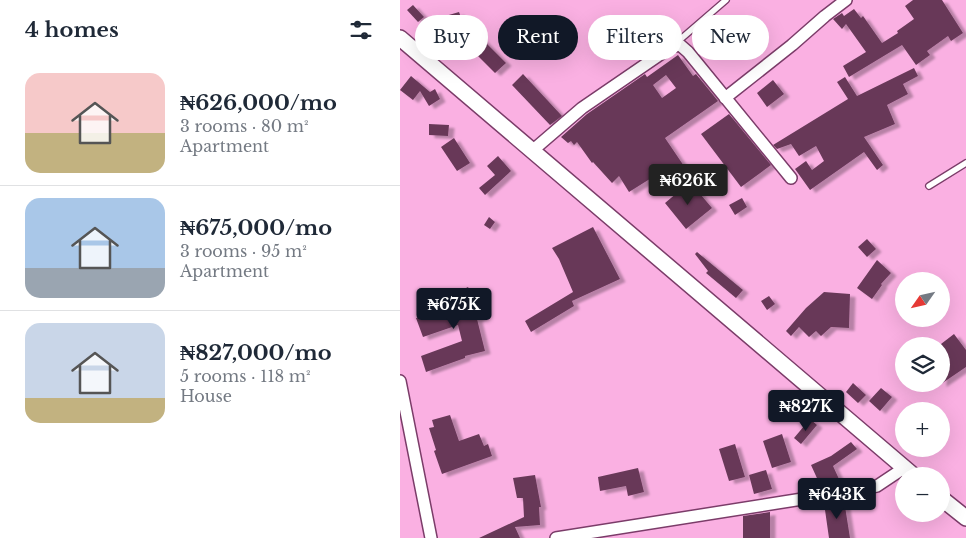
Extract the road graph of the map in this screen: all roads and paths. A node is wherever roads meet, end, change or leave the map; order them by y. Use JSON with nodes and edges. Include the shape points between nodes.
{"nodes":[{"id":1,"x":726,"y":0,"type":"edge"},
{"id":2,"x":846,"y":0,"type":"edge"},
{"id":3,"x":400,"y":38,"type":"edge"},
{"id":4,"x":682,"y":38,"type":"edge"},
{"id":5,"x":682,"y":47,"type":"edge"},
{"id":6,"x":652,"y":60,"type":"edge"},
{"id":7,"x":725,"y":98,"type":"junction"},
{"id":8,"x":532,"y":151,"type":"junction"},
{"id":9,"x":966,"y":163,"type":"edge"},
{"id":10,"x":790,"y":178,"type":"dead end"},
{"id":11,"x":929,"y":186,"type":"dead end"},
{"id":12,"x":400,"y":380,"type":"edge"},
{"id":13,"x":903,"y":467,"type":"edge"},
{"id":14,"x":895,"y":478,"type":"edge"},
{"id":15,"x":950,"y":504,"type":"edge"},
{"id":16,"x":963,"y":512,"type":"edge"},
{"id":17,"x":431,"y":538,"type":"edge"},
{"id":18,"x":556,"y":538,"type":"edge"}],
"edges":[{"from":1,"to":4,"type":"lane"},
{"from":2,"to":7,"type":"street"},
{"from":3,"to":8,"type":"main road"},
{"from":5,"to":7,"type":"street"},
{"from":6,"to":8,"type":"street","via":[[582,108]]},
{"from":7,"to":10,"type":"street"},
{"from":8,"to":13,"type":"main road"},
{"from":9,"to":11,"type":"lane"},
{"from":12,"to":17,"type":"street"},
{"from":14,"to":18,"type":"street","via":[[852,491]]},
{"from":15,"to":16,"type":"main road"}]}
